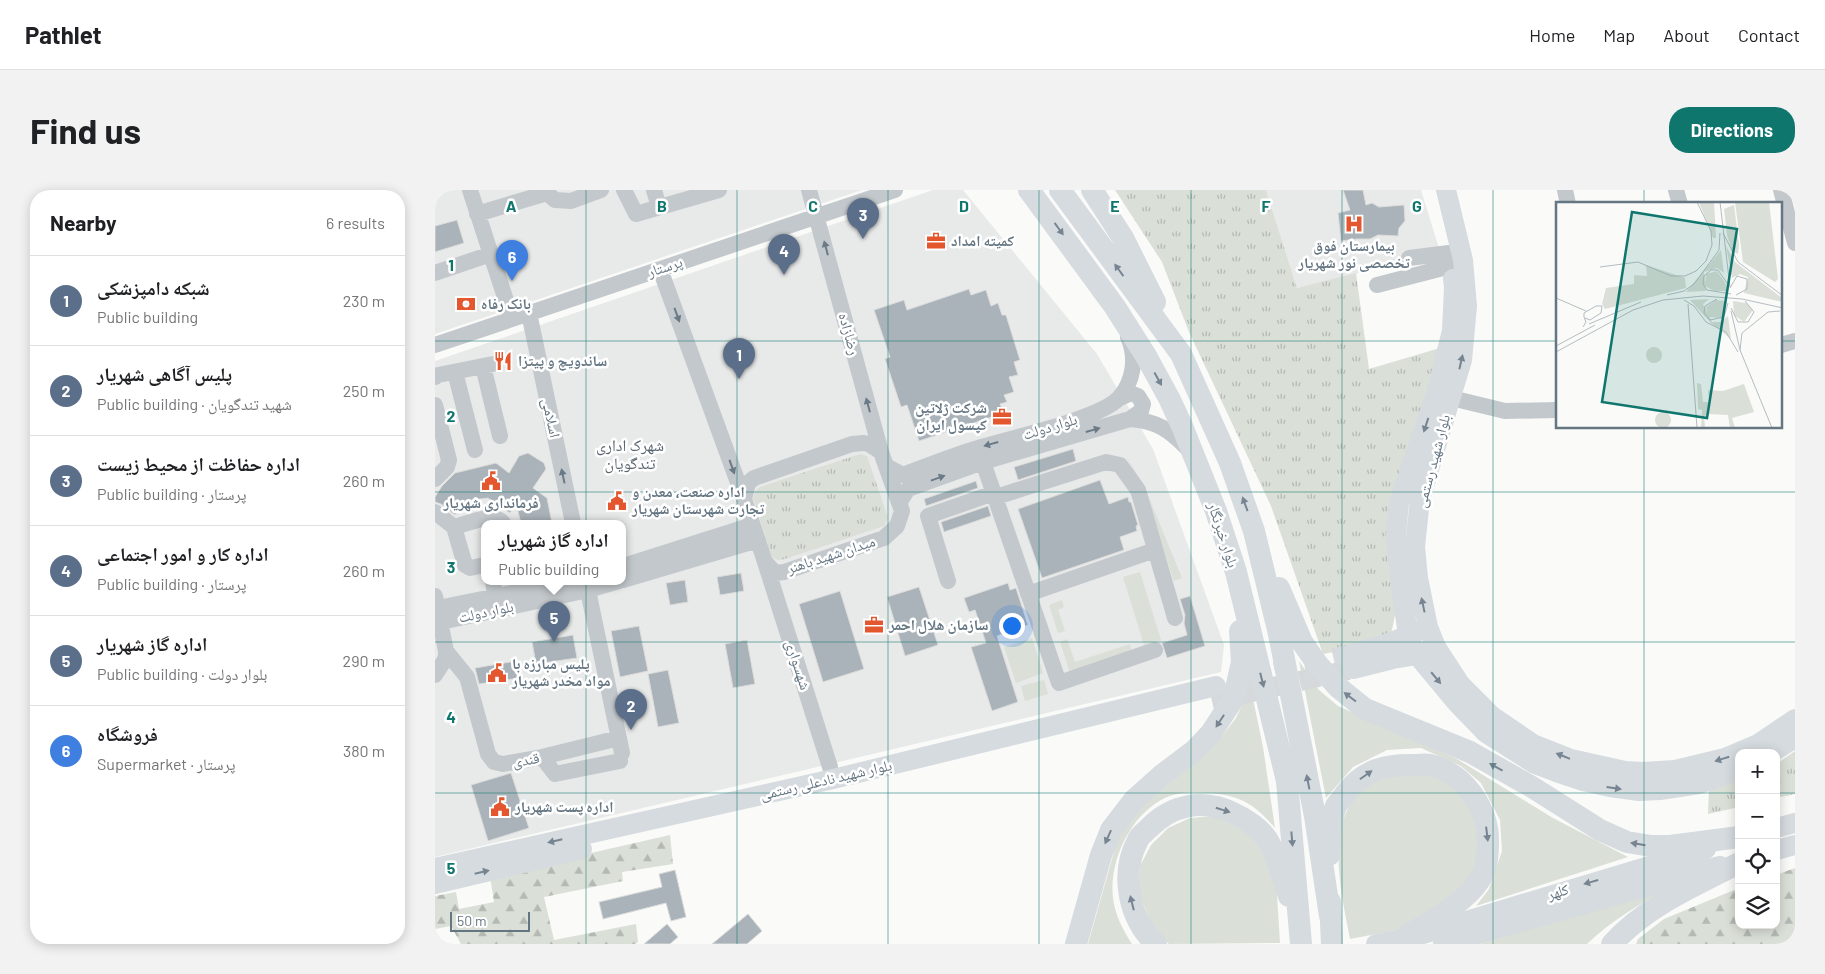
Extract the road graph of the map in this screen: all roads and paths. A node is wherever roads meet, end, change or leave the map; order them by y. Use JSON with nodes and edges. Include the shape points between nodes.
{"nodes":[{"id":1,"x":469,"y":190,"type":"edge"},
{"id":2,"x":601,"y":190,"type":"edge"},
{"id":3,"x":624,"y":190,"type":"edge"},
{"id":4,"x":654,"y":190,"type":"edge"},
{"id":5,"x":719,"y":190,"type":"edge"},
{"id":6,"x":809,"y":190,"type":"edge"},
{"id":7,"x":895,"y":190,"type":"edge"},
{"id":8,"x":1060,"y":190,"type":"edge"},
{"id":9,"x":1092,"y":190,"type":"edge"},
{"id":10,"x":1431,"y":190,"type":"edge"},
{"id":11,"x":1445,"y":190,"type":"edge"},
{"id":12,"x":1781,"y":190,"type":"edge"},
{"id":13,"x":1029,"y":191,"type":"edge"},
{"id":14,"x":547,"y":192,"type":"edge"},
{"id":15,"x":659,"y":207,"type":"junction"},
{"id":16,"x":477,"y":214,"type":"junction"},
{"id":17,"x":817,"y":216,"type":"junction"},
{"id":18,"x":1795,"y":243,"type":"edge"},
{"id":19,"x":491,"y":254,"type":"junction"},
{"id":20,"x":1409,"y":258,"type":"dead end"},
{"id":21,"x":1450,"y":259,"type":"junction"},
{"id":22,"x":661,"y":269,"type":"junction"},
{"id":23,"x":435,"y":273,"type":"edge"},
{"id":24,"x":1377,"y":285,"type":"dead end"},
{"id":25,"x":1115,"y":307,"type":"junction"},
{"id":26,"x":529,"y":313,"type":"junction"},
{"id":27,"x":512,"y":319,"type":"junction"},
{"id":28,"x":435,"y":345,"type":"edge"},
{"id":29,"x":1181,"y":354,"type":"junction"},
{"id":30,"x":455,"y":372,"type":"junction"},
{"id":31,"x":435,"y":378,"type":"edge"},
{"id":32,"x":1443,"y":396,"type":"junction"},
{"id":33,"x":1118,"y":399,"type":"junction"},
{"id":34,"x":435,"y":405,"type":"edge"},
{"id":35,"x":1556,"y":410,"type":"edge"},
{"id":36,"x":1130,"y":419,"type":"junction"},
{"id":37,"x":500,"y":436,"type":"dead end"},
{"id":38,"x":475,"y":450,"type":"dead end"},
{"id":39,"x":1195,"y":457,"type":"junction"},
{"id":40,"x":883,"y":459,"type":"junction"},
{"id":41,"x":983,"y":462,"type":"junction"},
{"id":42,"x":435,"y":479,"type":"edge"},
{"id":43,"x":995,"y":495,"type":"junction"},
{"id":44,"x":744,"y":500,"type":"junction"},
{"id":45,"x":899,"y":503,"type":"junction"},
{"id":46,"x":435,"y":512,"type":"edge"},
{"id":47,"x":481,"y":520,"type":"edge"},
{"id":48,"x":482,"y":520,"type":"edge"},
{"id":49,"x":501,"y":520,"type":"edge"},
{"id":50,"x":572,"y":520,"type":"edge"},
{"id":51,"x":454,"y":527,"type":"junction"},
{"id":52,"x":1254,"y":531,"type":"junction"},
{"id":53,"x":755,"y":533,"type":"junction"},
{"id":54,"x":1155,"y":550,"type":"junction"},
{"id":55,"x":765,"y":562,"type":"junction"},
{"id":56,"x":626,"y":565,"type":"edge"},
{"id":57,"x":481,"y":566,"type":"edge"},
{"id":58,"x":1236,"y":572,"type":"junction"},
{"id":59,"x":626,"y":579,"type":"edge"},
{"id":60,"x":949,"y":581,"type":"dead end"},
{"id":61,"x":533,"y":585,"type":"edge"},
{"id":62,"x":587,"y":585,"type":"edge"},
{"id":63,"x":494,"y":589,"type":"edge"},
{"id":64,"x":1028,"y":594,"type":"junction"},
{"id":65,"x":438,"y":608,"type":"edge"},
{"id":66,"x":1175,"y":618,"type":"dead end"},
{"id":67,"x":1428,"y":628,"type":"junction"},
{"id":68,"x":1408,"y":635,"type":"junction"},
{"id":69,"x":1437,"y":647,"type":"junction"},
{"id":70,"x":1155,"y":650,"type":"dead end"},
{"id":71,"x":446,"y":651,"type":"junction"},
{"id":72,"x":1417,"y":655,"type":"junction"},
{"id":73,"x":435,"y":675,"type":"edge"},
{"id":74,"x":1795,"y":719,"type":"edge"},
{"id":75,"x":1795,"y":738,"type":"edge"},
{"id":76,"x":1777,"y":749,"type":"edge"},
{"id":77,"x":620,"y":751,"type":"junction"},
{"id":78,"x":542,"y":757,"type":"junction"},
{"id":79,"x":830,"y":767,"type":"dead end"},
{"id":80,"x":1735,"y":771,"type":"edge"},
{"id":81,"x":1795,"y":822,"type":"edge"},
{"id":82,"x":1780,"y":827,"type":"edge"},
{"id":83,"x":1735,"y":838,"type":"edge"},
{"id":84,"x":1736,"y":839,"type":"edge"},
{"id":85,"x":1795,"y":845,"type":"edge"},
{"id":86,"x":1780,"y":849,"type":"edge"},
{"id":87,"x":1735,"y":863,"type":"edge"},
{"id":88,"x":1735,"y":864,"type":"edge"},
{"id":89,"x":435,"y":868,"type":"edge"},
{"id":90,"x":435,"y":884,"type":"edge"},
{"id":91,"x":1330,"y":916,"type":"junction"},
{"id":92,"x":1300,"y":934,"type":"edge"},
{"id":93,"x":1404,"y":938,"type":"junction"},
{"id":94,"x":1077,"y":944,"type":"edge"},
{"id":95,"x":1156,"y":944,"type":"edge"},
{"id":96,"x":1332,"y":944,"type":"edge"},
{"id":97,"x":1376,"y":944,"type":"edge"},
{"id":98,"x":1443,"y":944,"type":"edge"},
{"id":99,"x":1612,"y":944,"type":"edge"}],
"edges":[{"from":1,"to":16,"type":"street"},
{"from":2,"to":14,"type":"street","via":[[571,201],[555,200]]},
{"from":3,"to":15,"type":"street","via":[[636,214]]},
{"from":4,"to":15,"type":"street"},
{"from":5,"to":15,"type":"street"},
{"from":6,"to":17,"type":"street","name":"رضازاده"},
{"from":7,"to":17,"type":"street","name":"پرستار"},
{"from":29,"to":8,"type":"highway","name":"بلوار خبرنگار","one_way":true},
{"from":9,"to":29,"type":"highway","via":[[1123,238]]},
{"from":10,"to":21,"type":"main road","name":"بلوار شهید رستمی"},
{"from":32,"to":11,"type":"main road","name":"بلوار شهید رستمی","one_way":true,"via":[[1462,360],[1467,306],[1463,260]]},
{"from":12,"to":18,"type":"street"},
{"from":13,"to":25,"type":"highway","name":"بلوار خبرنگار","one_way":true},
{"from":14,"to":16,"type":"street"},
{"from":16,"to":19,"type":"street"},
{"from":17,"to":22,"type":"street","name":"پرستار"},
{"from":40,"to":17,"type":"street","name":"رضازاده","one_way":true},
{"from":19,"to":23,"type":"street"},
{"from":19,"to":27,"type":"street"},
{"from":20,"to":21,"type":"street"},
{"from":21,"to":24,"type":"street"},
{"from":21,"to":32,"type":"main road","name":"بلوار شهید رستمی","via":[[1454,287],[1452,332]]},
{"from":22,"to":26,"type":"street","name":"پرستار"},
{"from":22,"to":44,"type":"street","name":"میدان شهید باهنر","one_way":true},
{"from":25,"to":33,"type":"street","name":"بلوار دولت","via":[[1131,342],[1134,361],[1131,379]]},
{"from":25,"to":39,"type":"highway","name":"بلوار خبرنگار","one_way":true,"via":[[1169,398]]},
{"from":26,"to":27,"type":"street","name":"پرستار"},
{"from":50,"to":26,"type":"street","name":"اسلامی","one_way":true},
{"from":27,"to":28,"type":"street","name":"پرستار"},
{"from":52,"to":29,"type":"highway","name":"بلوار خبرنگار","one_way":true,"via":[[1230,463]]},
{"from":30,"to":31,"type":"street"},
{"from":30,"to":37,"type":"street","via":[[488,365]]},
{"from":30,"to":38,"type":"street"},
{"from":32,"to":35,"type":"street","via":[[1505,411]]},
{"from":67,"to":32,"type":"main road","name":"بلوار شهید رستمی","one_way":true,"via":[[1416,555],[1419,508]]},
{"from":32,"to":68,"type":"main road","name":"بلوار شهید رستمی","one_way":true,"via":[[1399,502],[1396,535]]},
{"from":33,"to":36,"type":"street","via":[[1131,394],[1143,404],[1141,411]]},
{"from":33,"to":40,"type":"street","name":"بلوار دولت","one_way":true,"via":[[1076,420],[969,451],[903,475]]},
{"from":34,"to":42,"type":"street","via":[[449,460],[447,467]]},
{"from":36,"to":39,"type":"street","name":"بلوار دولت","via":[[1153,423],[1174,434]]},
{"from":41,"to":36,"type":"street","name":"بلوار دولت","one_way":true},
{"from":39,"to":58,"type":"highway","name":"بلوار خبرنگار","via":[[1217,511]]},
{"from":40,"to":44,"type":"street","via":[[869,444],[852,444],[754,478],[748,483]]},
{"from":40,"to":45,"type":"street","name":"میدان شهید باهنر"},
{"from":41,"to":43,"type":"street"},
{"from":45,"to":41,"type":"street","name":"بلوار دولت","one_way":true,"via":[[908,489]]},
{"from":43,"to":54,"type":"street","via":[[1106,462],[1120,465],[1138,490]]},
{"from":43,"to":60,"type":"street","via":[[928,516]]},
{"from":43,"to":64,"type":"street"},
{"from":44,"to":53,"type":"street","name":"میدان شهید باهنر"},
{"from":45,"to":55,"type":"street","name":"میدان شهید باهنر","via":[[900,518],[885,538],[784,572],[775,573]]},
{"from":46,"to":51,"type":"street"},
{"from":47,"to":51,"type":"street"},
{"from":48,"to":49,"type":"street","via":[[494,517]]},
{"from":51,"to":57,"type":"street","via":[[465,565],[470,568]]},
{"from":83,"to":52,"type":"highway","one_way":true,"via":[[1670,846],[1627,842],[1600,830],[1532,786],[1470,752],[1365,709],[1339,688],[1302,642]]},
{"from":91,"to":52,"type":"highway","name":"بلوار خبرنگار","one_way":true,"via":[[1306,768]]},
{"from":53,"to":55,"type":"street","name":"میدان شهید باهنر"},
{"from":53,"to":56,"type":"street"},
{"from":53,"to":59,"type":"street"},
{"from":54,"to":64,"type":"street"},
{"from":54,"to":66,"type":"street"},
{"from":55,"to":79,"type":"street","name":"شهسواری"},
{"from":58,"to":92,"type":"highway","name":"بلوار خبرنگار","one_way":true,"via":[[1287,782]]},
{"from":58,"to":94,"type":"highway","one_way":true,"via":[[1242,662],[1233,698],[1211,733],[1134,800],[1111,830]]},
{"from":61,"to":63,"type":"street","name":"بلوار دولت"},
{"from":62,"to":65,"type":"street","name":"بلوار دولت"},
{"from":62,"to":77,"type":"street"},
{"from":63,"to":65,"type":"street","name":"بلوار دولت"},
{"from":64,"to":70,"type":"street","via":[[1059,683]]},
{"from":65,"to":71,"type":"street"},
{"from":67,"to":68,"type":"main road"},
{"from":67,"to":69,"type":"main road","name":"بلوار شهید رستمی"},
{"from":68,"to":72,"type":"main road","name":"بلوار شهید رستمی"},
{"from":68,"to":72,"type":"main road","via":[[1349,662]]},
{"from":69,"to":72,"type":"main road"},
{"from":74,"to":69,"type":"main road","name":"بلوار شهید رستمی","one_way":true,"via":[[1758,744],[1698,766],[1643,772],[1609,769],[1533,744],[1492,716],[1460,684]]},
{"from":71,"to":73,"type":"street","via":[[446,658]]},
{"from":71,"to":78,"type":"street","name":"قندی","via":[[467,677],[488,754],[494,762],[503,764]]},
{"from":72,"to":80,"type":"main road","name":"بلوار شهید رستمی","one_way":true,"via":[[1486,732],[1535,764],[1574,778],[1639,791],[1699,784]]},
{"from":75,"to":76,"type":"main road"},
{"from":77,"to":78,"type":"street","name":"قندی"},
{"from":77,"to":78,"type":"street","via":[[555,774]]},
{"from":81,"to":82,"type":"main road"},
{"from":84,"to":93,"type":"main road","name":"کلهر","one_way":true},
{"from":85,"to":86,"type":"main road"},
{"from":87,"to":98,"type":"main road","name":"کلهر"},
{"from":88,"to":99,"type":"highway","via":[[1648,912]]},
{"from":90,"to":89,"type":"main road","name":"بلوار شهید نادعلی رستمی","one_way":true,"via":[[1214,693]]},
{"from":91,"to":93,"type":"highway","one_way":true,"via":[[1330,833],[1336,806],[1353,784],[1373,770],[1400,764],[1430,765],[1451,774],[1481,807],[1488,832],[1489,859],[1479,881],[1466,896]]},
{"from":91,"to":96,"type":"highway"},
{"from":95,"to":92,"type":"highway","one_way":true,"via":[[1137,920],[1130,900],[1131,858],[1139,838],[1155,822],[1173,810],[1193,805],[1223,808],[1245,819],[1267,839]]},
{"from":93,"to":97,"type":"main road","name":"کلهر"}]}
